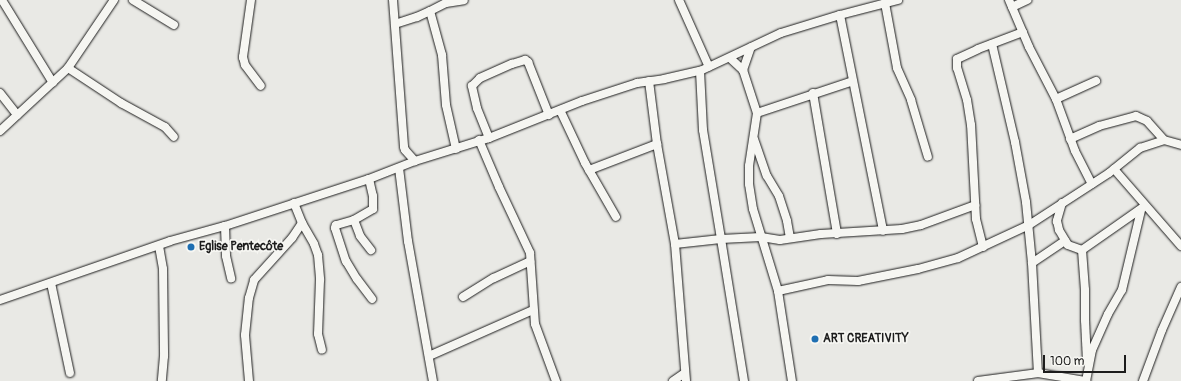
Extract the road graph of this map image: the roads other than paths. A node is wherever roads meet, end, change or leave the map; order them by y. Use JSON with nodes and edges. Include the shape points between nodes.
{"nodes":[{"id":1,"x":2,"y":0,"type":"edge"},
{"id":2,"x":114,"y":0,"type":"edge"},
{"id":3,"x":133,"y":0,"type":"edge"},
{"id":4,"x":251,"y":0,"type":"edge"},
{"id":5,"x":393,"y":0,"type":"edge"},
{"id":6,"x":464,"y":0,"type":"edge"},
{"id":7,"x":679,"y":0,"type":"edge"},
{"id":8,"x":898,"y":0,"type":"edge"},
{"id":9,"x":1027,"y":0,"type":"edge"},
{"id":10,"x":885,"y":3,"type":"junction"},
{"id":11,"x":1011,"y":3,"type":"edge"},
{"id":12,"x":430,"y":11,"type":"junction"},
{"id":13,"x":840,"y":15,"type":"junction"},
{"id":14,"x":396,"y":24,"type":"junction"},
{"id":15,"x":174,"y":26,"type":"dead end"},
{"id":16,"x":1023,"y":32,"type":"junction"},
{"id":17,"x":992,"y":44,"type":"junction"},
{"id":18,"x":751,"y":47,"type":"junction"},
{"id":19,"x":730,"y":58,"type":"junction"},
{"id":20,"x":68,"y":68,"type":"junction"},
{"id":21,"x":709,"y":68,"type":"junction"},
{"id":22,"x":743,"y":70,"type":"junction"},
{"id":23,"x":700,"y":71,"type":"junction"},
{"id":24,"x":649,"y":81,"type":"junction"},
{"id":25,"x":853,"y":81,"type":"junction"},
{"id":26,"x":1096,"y":81,"type":"dead end"},
{"id":27,"x":53,"y":83,"type":"junction"},
{"id":28,"x":261,"y":86,"type":"dead end"},
{"id":29,"x":0,"y":93,"type":"edge"},
{"id":30,"x":813,"y":93,"type":"junction"},
{"id":31,"x":1056,"y":99,"type":"junction"},
{"id":32,"x":560,"y":110,"type":"junction"},
{"id":33,"x":757,"y":113,"type":"junction"},
{"id":34,"x":549,"y":114,"type":"junction"},
{"id":35,"x":17,"y":115,"type":"junction"},
{"id":36,"x":1,"y":129,"type":"edge"},
{"id":37,"x":174,"y":137,"type":"dead end"},
{"id":38,"x":489,"y":138,"type":"junction"},
{"id":39,"x":754,"y":138,"type":"junction"},
{"id":40,"x":1070,"y":139,"type":"junction"},
{"id":41,"x":479,"y":140,"type":"junction"},
{"id":42,"x":1164,"y":140,"type":"junction"},
{"id":43,"x":657,"y":144,"type":"junction"},
{"id":44,"x":1181,"y":146,"type":"edge"},
{"id":45,"x":456,"y":149,"type":"junction"},
{"id":46,"x":405,"y":150,"type":"junction"},
{"id":47,"x":928,"y":157,"type":"dead end"},
{"id":48,"x":415,"y":161,"type":"junction"},
{"id":49,"x":402,"y":167,"type":"junction"},
{"id":50,"x":1114,"y":169,"type":"junction"},
{"id":51,"x":589,"y":170,"type":"junction"},
{"id":52,"x":369,"y":179,"type":"junction"},
{"id":53,"x":1092,"y":184,"type":"junction"},
{"id":54,"x":294,"y":203,"type":"junction"},
{"id":55,"x":1062,"y":203,"type":"junction"},
{"id":56,"x":975,"y":205,"type":"junction"},
{"id":57,"x":1142,"y":207,"type":"junction"},
{"id":58,"x":616,"y":217,"type":"dead end"},
{"id":59,"x":354,"y":220,"type":"junction"},
{"id":60,"x":302,"y":223,"type":"junction"},
{"id":61,"x":1029,"y":225,"type":"junction"},
{"id":62,"x":225,"y":226,"type":"junction"},
{"id":63,"x":883,"y":231,"type":"junction"},
{"id":64,"x":838,"y":234,"type":"junction"},
{"id":65,"x":761,"y":237,"type":"junction"},
{"id":66,"x":720,"y":238,"type":"junction"},
{"id":67,"x":790,"y":238,"type":"junction"},
{"id":68,"x":1065,"y":241,"type":"junction"},
{"id":69,"x":675,"y":244,"type":"junction"},
{"id":70,"x":160,"y":246,"type":"junction"},
{"id":71,"x":983,"y":246,"type":"junction"},
{"id":72,"x":1181,"y":246,"type":"edge"},
{"id":73,"x":371,"y":250,"type":"dead end"},
{"id":74,"x":1082,"y":250,"type":"junction"},
{"id":75,"x":530,"y":261,"type":"junction"},
{"id":76,"x":1032,"y":263,"type":"junction"},
{"id":77,"x":231,"y":278,"type":"dead end"},
{"id":78,"x":51,"y":283,"type":"junction"},
{"id":79,"x":1181,"y":289,"type":"edge"},
{"id":80,"x":778,"y":291,"type":"junction"},
{"id":81,"x":463,"y":297,"type":"dead end"},
{"id":82,"x":0,"y":300,"type":"edge"},
{"id":83,"x":372,"y":300,"type":"dead end"},
{"id":84,"x":533,"y":310,"type":"junction"},
{"id":85,"x":322,"y":350,"type":"dead end"},
{"id":86,"x":429,"y":356,"type":"junction"},
{"id":87,"x":1088,"y":365,"type":"junction"},
{"id":88,"x":1038,"y":373,"type":"junction"},
{"id":89,"x":70,"y":374,"type":"dead end"},
{"id":90,"x":686,"y":377,"type":"edge"},
{"id":91,"x":162,"y":381,"type":"edge"},
{"id":92,"x":249,"y":381,"type":"edge"},
{"id":93,"x":433,"y":381,"type":"edge"},
{"id":94,"x":556,"y":381,"type":"edge"},
{"id":95,"x":674,"y":381,"type":"edge"},
{"id":96,"x":744,"y":381,"type":"edge"},
{"id":97,"x":792,"y":381,"type":"edge"},
{"id":98,"x":978,"y":381,"type":"edge"},
{"id":99,"x":1086,"y":381,"type":"edge"},
{"id":100,"x":1143,"y":381,"type":"edge"}],
"edges":[{"from":1,"to":27,"type":"street"},
{"from":2,"to":20,"type":"street"},
{"from":3,"to":15,"type":"street"},
{"from":4,"to":28,"type":"street","via":[[243,57],[245,65]]},
{"from":5,"to":14,"type":"street"},
{"from":6,"to":12,"type":"street","via":[[446,3]]},
{"from":7,"to":21,"type":"street"},
{"from":8,"to":10,"type":"street"},
{"from":9,"to":11,"type":"street"},
{"from":10,"to":13,"type":"street"},
{"from":10,"to":47,"type":"street","via":[[897,68],[911,100]]},
{"from":11,"to":16,"type":"street"},
{"from":12,"to":14,"type":"street"},
{"from":12,"to":45,"type":"street","via":[[442,55],[446,105]]},
{"from":13,"to":18,"type":"street","via":[[781,33]]},
{"from":13,"to":25,"type":"street"},
{"from":14,"to":46,"type":"street"},
{"from":16,"to":17,"type":"street"},
{"from":16,"to":31,"type":"street"},
{"from":17,"to":56,"type":"street","via":[[959,57],[957,63],[971,125]]},
{"from":17,"to":61,"type":"street","via":[[1016,147]]},
{"from":18,"to":19,"type":"street"},
{"from":18,"to":22,"type":"street"},
{"from":19,"to":21,"type":"street"},
{"from":19,"to":22,"type":"street"},
{"from":20,"to":27,"type":"street"},
{"from":20,"to":37,"type":"street","via":[[121,103],[165,127]]},
{"from":21,"to":23,"type":"street"},
{"from":22,"to":33,"type":"street"},
{"from":23,"to":24,"type":"street"},
{"from":23,"to":66,"type":"street","via":[[703,130]]},
{"from":24,"to":32,"type":"street"},
{"from":24,"to":43,"type":"street"},
{"from":25,"to":30,"type":"street"},
{"from":25,"to":63,"type":"street"},
{"from":26,"to":31,"type":"street"},
{"from":27,"to":35,"type":"street"},
{"from":29,"to":35,"type":"street"},
{"from":30,"to":33,"type":"street"},
{"from":30,"to":64,"type":"street"},
{"from":31,"to":40,"type":"street"},
{"from":32,"to":34,"type":"street"},
{"from":32,"to":51,"type":"street"},
{"from":33,"to":39,"type":"street"},
{"from":34,"to":38,"type":"street"},
{"from":34,"to":38,"type":"street","via":[[528,62],[525,60],[512,64],[480,78],[472,86],[477,108]]},
{"from":35,"to":36,"type":"street"},
{"from":38,"to":41,"type":"street"},
{"from":39,"to":65,"type":"street","via":[[749,184]]},
{"from":39,"to":67,"type":"street","via":[[767,176],[779,196]]},
{"from":40,"to":42,"type":"street","via":[[1099,126],[1136,116],[1147,121]]},
{"from":40,"to":53,"type":"street"},
{"from":41,"to":45,"type":"street"},
{"from":41,"to":75,"type":"street","via":[[518,230],[526,242]]},
{"from":42,"to":44,"type":"street"},
{"from":42,"to":50,"type":"street","via":[[1140,148]]},
{"from":43,"to":51,"type":"street"},
{"from":43,"to":69,"type":"street"},
{"from":45,"to":48,"type":"street"},
{"from":46,"to":48,"type":"street"},
{"from":46,"to":49,"type":"street"},
{"from":48,"to":49,"type":"street"},
{"from":49,"to":52,"type":"street"},
{"from":49,"to":86,"type":"street","via":[[408,241]]},
{"from":50,"to":53,"type":"street"},
{"from":50,"to":57,"type":"street"},
{"from":51,"to":58,"type":"street"},
{"from":52,"to":54,"type":"street"},
{"from":52,"to":59,"type":"street","via":[[374,206],[369,212]]},
{"from":53,"to":55,"type":"street"},
{"from":54,"to":60,"type":"street"},
{"from":54,"to":62,"type":"street"},
{"from":55,"to":61,"type":"street"},
{"from":55,"to":68,"type":"street","via":[[1057,225]]},
{"from":56,"to":63,"type":"street","via":[[921,225]]},
{"from":56,"to":71,"type":"street"},
{"from":57,"to":72,"type":"street"},
{"from":57,"to":74,"type":"street"},
{"from":57,"to":87,"type":"street","via":[[1122,290],[1108,314]]},
{"from":59,"to":73,"type":"street","via":[[360,236]]},
{"from":59,"to":83,"type":"street","via":[[336,225],[336,237],[351,270]]},
{"from":60,"to":85,"type":"street","via":[[318,255],[318,334]]},
{"from":60,"to":92,"type":"street","via":[[292,238],[254,280],[249,298],[245,335]]},
{"from":61,"to":71,"type":"street"},
{"from":61,"to":76,"type":"street"},
{"from":62,"to":70,"type":"street"},
{"from":62,"to":77,"type":"street","via":[[226,256]]},
{"from":63,"to":64,"type":"street"},
{"from":64,"to":67,"type":"street"},
{"from":65,"to":66,"type":"street"},
{"from":65,"to":67,"type":"street","via":[[780,240]]},
{"from":65,"to":80,"type":"street"},
{"from":66,"to":69,"type":"street"},
{"from":66,"to":96,"type":"street"},
{"from":68,"to":74,"type":"street","via":[[1068,245]]},
{"from":68,"to":76,"type":"street"},
{"from":69,"to":90,"type":"street"},
{"from":70,"to":78,"type":"street"},
{"from":70,"to":91,"type":"street","via":[[163,269]]},
{"from":71,"to":80,"type":"street","via":[[958,258],[918,269],[858,281],[828,280]]},
{"from":74,"to":87,"type":"street"},
{"from":75,"to":81,"type":"street","via":[[494,278]]},
{"from":75,"to":84,"type":"street"},
{"from":76,"to":88,"type":"street"},
{"from":78,"to":82,"type":"street"},
{"from":78,"to":89,"type":"street"},
{"from":79,"to":100,"type":"street"},
{"from":80,"to":97,"type":"street"},
{"from":84,"to":86,"type":"street"},
{"from":84,"to":94,"type":"street","via":[[539,340]]},
{"from":86,"to":93,"type":"street"},
{"from":87,"to":99,"type":"street"},
{"from":88,"to":98,"type":"street"},
{"from":88,"to":99,"type":"street"},
{"from":90,"to":95,"type":"street"}]}
